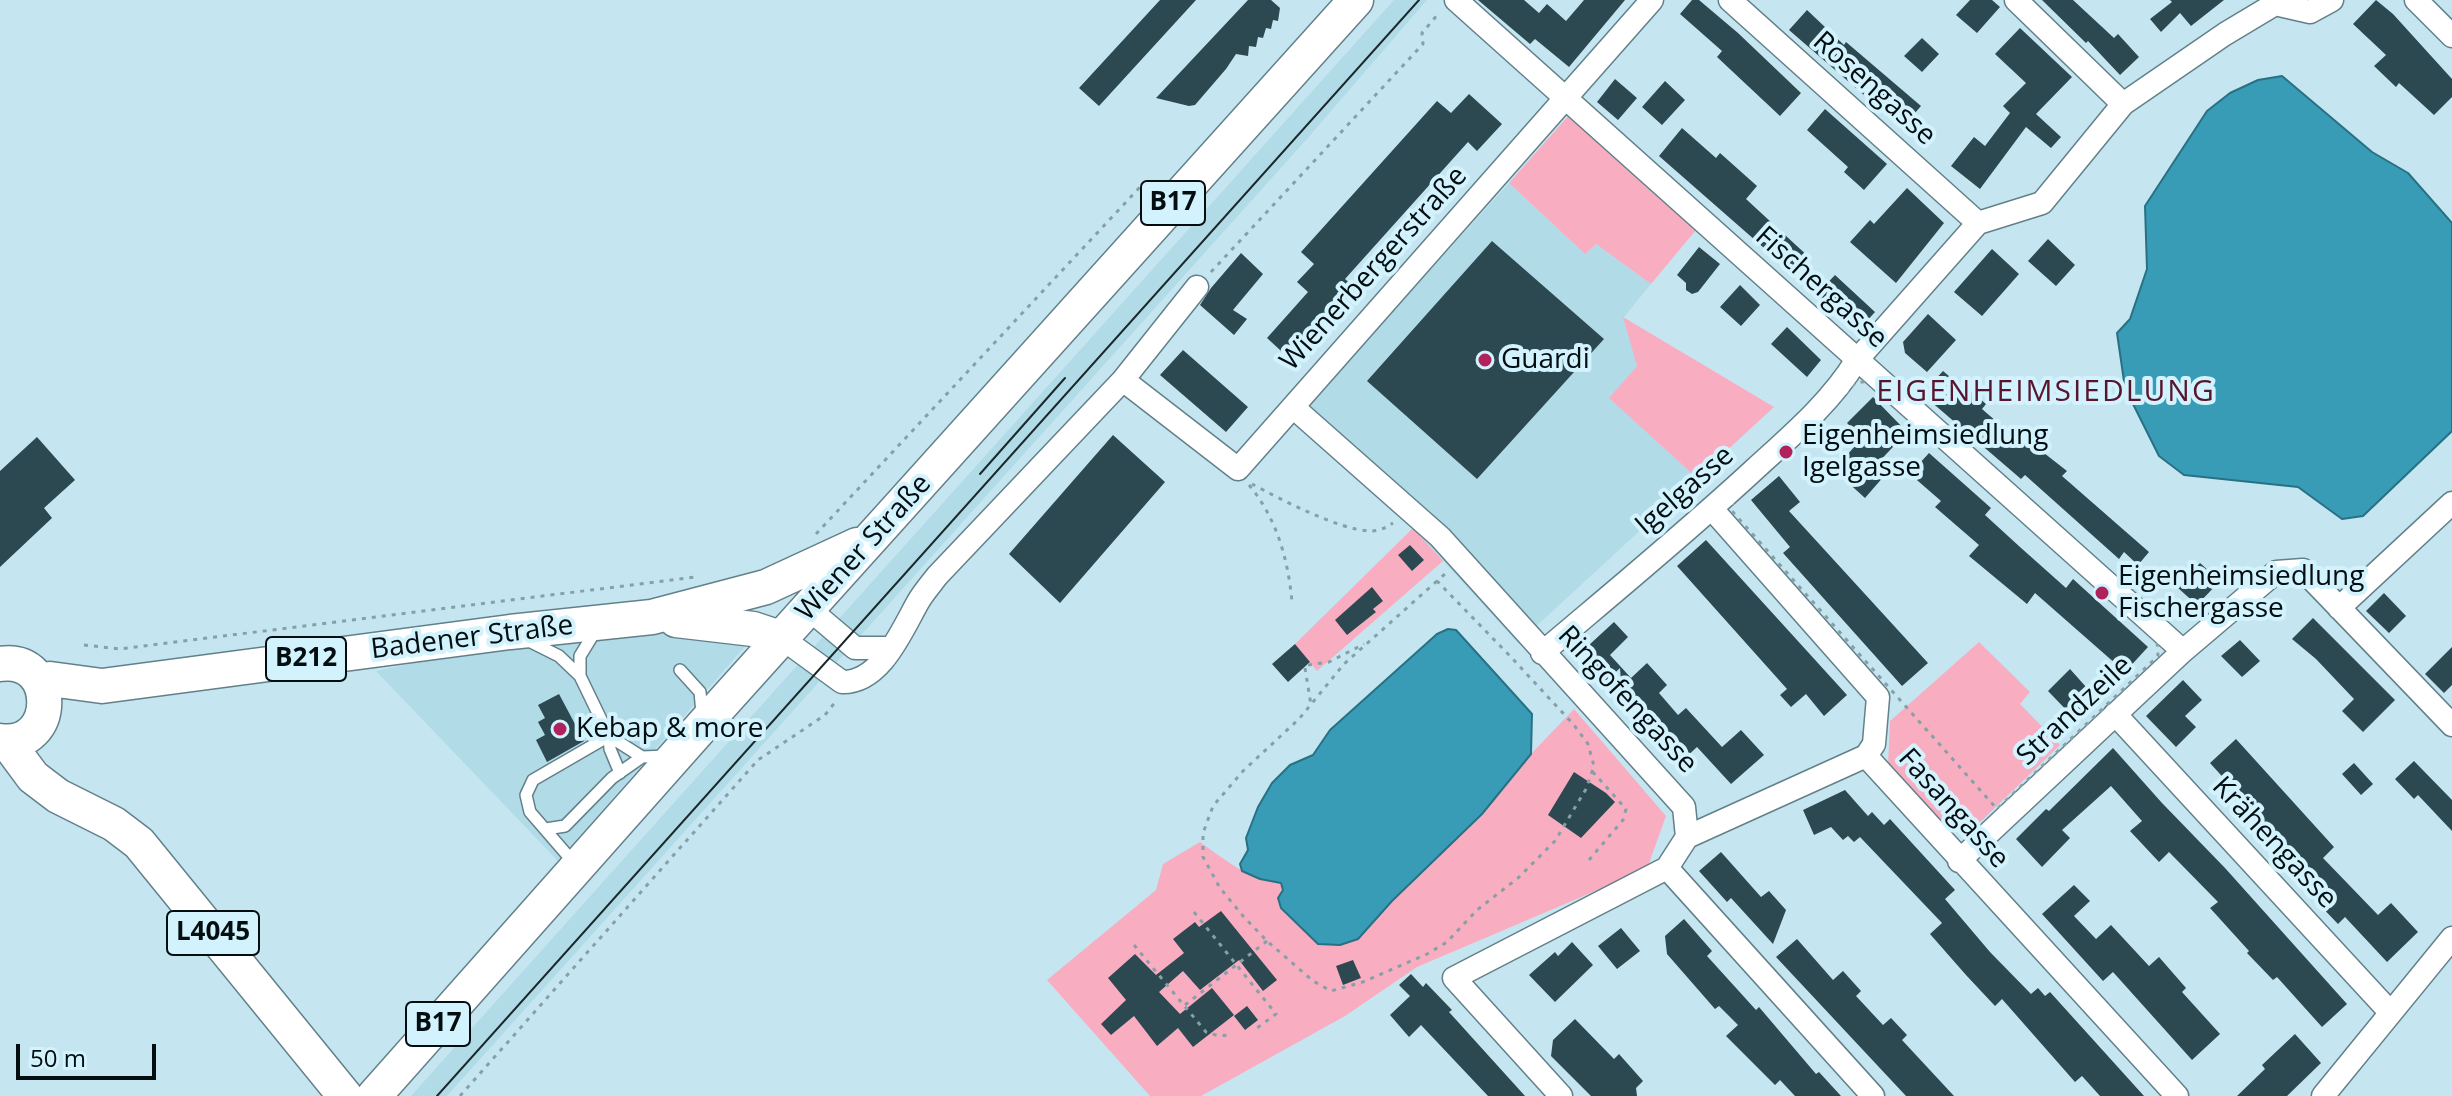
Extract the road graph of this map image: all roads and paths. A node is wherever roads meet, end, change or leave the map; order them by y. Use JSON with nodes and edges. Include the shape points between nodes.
{"nodes":[{"id":1,"x":1356,"y":0,"type":"edge"},
{"id":2,"x":1652,"y":0,"type":"edge"},
{"id":3,"x":1730,"y":0,"type":"edge"},
{"id":4,"x":2016,"y":0,"type":"edge"},
{"id":5,"x":2332,"y":0,"type":"edge"},
{"id":6,"x":2416,"y":0,"type":"edge"},
{"id":7,"x":2273,"y":2,"type":"edge"},
{"id":8,"x":1448,"y":6,"type":"edge"},
{"id":9,"x":2452,"y":36,"type":"edge"},
{"id":10,"x":1566,"y":98,"type":"junction"},
{"id":11,"x":2123,"y":104,"type":"junction"},
{"id":12,"x":1176,"y":200,"type":"junction"},
{"id":13,"x":1978,"y":223,"type":"junction"},
{"id":14,"x":1197,"y":287,"type":"joint"},
{"id":15,"x":1856,"y":361,"type":"junction"},
{"id":16,"x":1123,"y":380,"type":"junction"},
{"id":17,"x":1293,"y":407,"type":"junction"},
{"id":18,"x":2452,"y":503,"type":"edge"},
{"id":19,"x":1712,"y":509,"type":"junction"},
{"id":20,"x":1401,"y":518,"type":"dead end"},
{"id":21,"x":815,"y":535,"type":"dead end"},
{"id":22,"x":873,"y":537,"type":"junction"},
{"id":23,"x":1456,"y":565,"type":"junction"},
{"id":24,"x":696,"y":577,"type":"dead end"},
{"id":25,"x":1437,"y":581,"type":"junction"},
{"id":26,"x":1292,"y":602,"type":"dead end"},
{"id":27,"x":2339,"y":608,"type":"junction"},
{"id":28,"x":809,"y":609,"type":"junction"},
{"id":29,"x":652,"y":617,"type":"junction"},
{"id":30,"x":604,"y":622,"type":"junction"},
{"id":31,"x":510,"y":632,"type":"junction"},
{"id":32,"x":783,"y":639,"type":"junction"},
{"id":33,"x":1370,"y":640,"type":"junction"},
{"id":34,"x":84,"y":645,"type":"dead end"},
{"id":35,"x":890,"y":648,"type":"junction"},
{"id":36,"x":2183,"y":651,"type":"junction"},
{"id":37,"x":1542,"y":653,"type":"junction"},
{"id":38,"x":0,"y":664,"type":"edge"},
{"id":39,"x":680,"y":670,"type":"dead end"},
{"id":40,"x":580,"y":676,"type":"junction"},
{"id":41,"x":39,"y":681,"type":"junction"},
{"id":42,"x":850,"y":683,"type":"junction"},
{"id":43,"x":102,"y":686,"type":"junction"},
{"id":44,"x":1311,"y":705,"type":"junction"},
{"id":45,"x":2115,"y":714,"type":"junction"},
{"id":46,"x":703,"y":725,"type":"junction"},
{"id":47,"x":2452,"y":725,"type":"edge"},
{"id":48,"x":22,"y":732,"type":"edge"},
{"id":49,"x":609,"y":736,"type":"junction"},
{"id":50,"x":676,"y":756,"type":"junction"},
{"id":51,"x":1866,"y":756,"type":"junction"},
{"id":52,"x":642,"y":757,"type":"junction"},
{"id":53,"x":1592,"y":771,"type":"junction"},
{"id":54,"x":620,"y":773,"type":"junction"},
{"id":55,"x":1997,"y":809,"type":"joint"},
{"id":56,"x":546,"y":829,"type":"junction"},
{"id":57,"x":1687,"y":837,"type":"junction"},
{"id":58,"x":1589,"y":860,"type":"dead end"},
{"id":59,"x":1959,"y":861,"type":"junction"},
{"id":60,"x":578,"y":868,"type":"junction"},
{"id":61,"x":1667,"y":868,"type":"junction"},
{"id":62,"x":1194,"y":912,"type":"dead end"},
{"id":63,"x":2452,"y":938,"type":"edge"},
{"id":64,"x":1267,"y":941,"type":"junction"},
{"id":65,"x":1134,"y":945,"type":"dead end"},
{"id":66,"x":1236,"y":965,"type":"junction"},
{"id":67,"x":1185,"y":1005,"type":"junction"},
{"id":68,"x":2390,"y":1012,"type":"junction"},
{"id":69,"x":1253,"y":1031,"type":"dead end"},
{"id":70,"x":1228,"y":1035,"type":"dead end"},
{"id":71,"x":345,"y":1096,"type":"edge"},
{"id":72,"x":374,"y":1096,"type":"edge"},
{"id":73,"x":460,"y":1096,"type":"edge"},
{"id":74,"x":1561,"y":1096,"type":"edge"},
{"id":75,"x":1873,"y":1096,"type":"edge"},
{"id":76,"x":2177,"y":1096,"type":"edge"},
{"id":77,"x":2323,"y":1096,"type":"edge"}],
"edges":[{"from":1,"to":12,"type":"main road","name":"Wiener Straße","number":"B17"},
{"from":2,"to":10,"type":"street","name":"Wienerbergerstraße"},
{"from":3,"to":13,"type":"street","name":"Rosengasse"},
{"from":4,"to":11,"type":"street"},
{"from":5,"to":7,"type":"street","via":[[2310,12]]},
{"from":6,"to":9,"type":"street"},
{"from":7,"to":11,"type":"street"},
{"from":8,"to":10,"type":"street","name":"Fischergasse"},
{"from":8,"to":14,"type":"path","via":[[1422,33],[1423,44]]},
{"from":10,"to":15,"type":"street","name":"Fischergasse"},
{"from":10,"to":17,"type":"street","name":"Wienerbergerstraße"},
{"from":11,"to":13,"type":"street","via":[[2042,203]]},
{"from":12,"to":21,"type":"path","via":[[1141,186]]},
{"from":12,"to":22,"type":"main road","name":"Wiener Straße","number":"B17"},
{"from":13,"to":15,"type":"street","name":"Igelgasse"},
{"from":14,"to":16,"type":"street"},
{"from":15,"to":19,"type":"street","name":"Igelgasse","via":[[1790,437]]},
{"from":15,"to":36,"type":"street","name":"Fischergasse"},
{"from":16,"to":17,"type":"street","name":"Wienerbergerstraße","via":[[1238,469]]},
{"from":16,"to":35,"type":"street","via":[[937,576]]},
{"from":17,"to":23,"type":"street","name":"Ringofengasse","via":[[1440,537]]},
{"from":18,"to":27,"type":"street"},
{"from":19,"to":37,"type":"street","name":"Igelgasse"},
{"from":19,"to":51,"type":"street","name":"Fasangasse","via":[[1878,697],[1874,744]]},
{"from":20,"to":26,"type":"path","via":[[1368,531],[1245,481],[1280,539]]},
{"from":22,"to":28,"type":"main road","name":"Wiener Straße","number":"B17"},
{"from":22,"to":29,"type":"main road","number":"B212","via":[[766,587]]},
{"from":23,"to":25,"type":"path"},
{"from":23,"to":37,"type":"street","name":"Ringofengasse"},
{"from":24,"to":34,"type":"path","via":[[120,649]]},
{"from":25,"to":33,"type":"path"},
{"from":25,"to":53,"type":"path","via":[[1574,725],[1593,755]]},
{"from":27,"to":36,"type":"street","name":"Strandzeile","via":[[2303,570],[2276,572]]},
{"from":27,"to":47,"type":"street"},
{"from":28,"to":32,"type":"main road","name":"Wiener Straße","number":"B17"},
{"from":28,"to":35,"type":"street","via":[[855,648]]},
{"from":29,"to":30,"type":"main road","name":"Badener Straße","number":"B212"},
{"from":29,"to":32,"type":"main road","number":"B212","via":[[753,629]]},
{"from":30,"to":31,"type":"main road","name":"Badener Straße","number":"B212"},
{"from":30,"to":40,"type":"lane","via":[[580,656]]},
{"from":31,"to":40,"type":"lane","via":[[548,649]]},
{"from":31,"to":43,"type":"main road","name":"Badener Straße","number":"B212"},
{"from":32,"to":42,"type":"street"},
{"from":32,"to":46,"type":"main road","name":"Wiener Straße","number":"B17"},
{"from":33,"to":44,"type":"path"},
{"from":33,"to":44,"type":"path","via":[[1349,654],[1306,667]]},
{"from":35,"to":42,"type":"street","via":[[869,673]]},
{"from":36,"to":45,"type":"street","name":"Strandzeile"},
{"from":37,"to":57,"type":"street","name":"Ringofengasse","via":[[1684,807]]},
{"from":38,"to":41,"type":"main road","number":"B212","via":[[22,666]]},
{"from":39,"to":46,"type":"lane","via":[[700,692]]},
{"from":40,"to":49,"type":"lane"},
{"from":41,"to":43,"type":"main road","name":"Badener Straße","number":"B212"},
{"from":41,"to":48,"type":"main road","via":[[45,697]]},
{"from":42,"to":73,"type":"path","via":[[825,715],[758,760]]},
{"from":43,"to":48,"type":"main road","name":"Badener Straße","number":"B212"},
{"from":44,"to":64,"type":"path","via":[[1224,791],[1203,833],[1203,857],[1220,888]]},
{"from":45,"to":59,"type":"street","name":"Strandzeile"},
{"from":45,"to":68,"type":"street","name":"Krähengasse"},
{"from":46,"to":50,"type":"main road","name":"Wiener Straße","number":"B17"},
{"from":48,"to":71,"type":"main road","number":"L4045","via":[[33,777],[139,843]]},
{"from":49,"to":52,"type":"lane"},
{"from":49,"to":54,"type":"lane"},
{"from":49,"to":56,"type":"lane","via":[[533,780],[526,795],[530,812]]},
{"from":50,"to":52,"type":"lane"},
{"from":50,"to":60,"type":"main road","name":"Wiener Straße","number":"B17"},
{"from":51,"to":57,"type":"street"},
{"from":51,"to":59,"type":"street","name":"Fasangasse"},
{"from":52,"to":54,"type":"lane"},
{"from":53,"to":58,"type":"path","via":[[1626,809],[1623,820]]},
{"from":53,"to":64,"type":"path","via":[[1555,841],[1447,942],[1427,954],[1331,991]]},
{"from":54,"to":56,"type":"lane","via":[[565,826]]},
{"from":55,"to":55,"type":"path","via":[[2158,656],[2157,640],[1869,381],[1855,383],[1733,500],[1732,511]]},
{"from":56,"to":60,"type":"lane"},
{"from":57,"to":61,"type":"street"},
{"from":59,"to":76,"type":"street","name":"Fasangasse"},
{"from":60,"to":72,"type":"main road","name":"Wiener Straße","number":"B17"},
{"from":61,"to":74,"type":"street","via":[[1454,978]]},
{"from":61,"to":75,"type":"street"},
{"from":62,"to":66,"type":"path"},
{"from":63,"to":68,"type":"street"},
{"from":64,"to":66,"type":"path"},
{"from":65,"to":67,"type":"path"},
{"from":66,"to":67,"type":"path"},
{"from":66,"to":69,"type":"path","via":[[1276,1014]]},
{"from":67,"to":70,"type":"path","via":[[1206,1032]]},
{"from":68,"to":77,"type":"street"}]}
